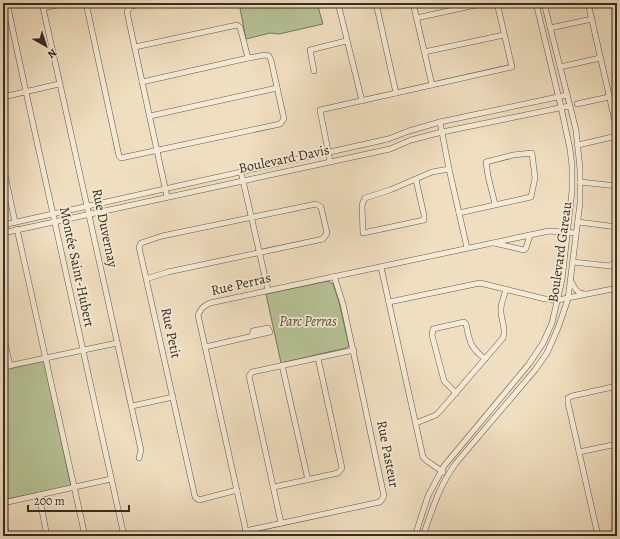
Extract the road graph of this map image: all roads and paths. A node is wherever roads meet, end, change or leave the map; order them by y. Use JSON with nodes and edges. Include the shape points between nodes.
{"nodes":[{"id":1,"x":8,"y":3,"type":"edge"},
{"id":2,"x":67,"y":3,"type":"edge"},
{"id":3,"x":86,"y":3,"type":"edge"},
{"id":4,"x":147,"y":3,"type":"edge"},
{"id":5,"x":338,"y":3,"type":"edge"},
{"id":6,"x":376,"y":3,"type":"edge"},
{"id":7,"x":412,"y":3,"type":"edge"},
{"id":8,"x":485,"y":3,"type":"edge"},
{"id":9,"x":497,"y":3,"type":"edge"},
{"id":10,"x":536,"y":3,"type":"edge"},
{"id":11,"x":544,"y":3,"type":"edge"},
{"id":12,"x":588,"y":3,"type":"edge"},
{"id":13,"x":43,"y":6,"type":"edge"},
{"id":14,"x":416,"y":18,"type":"junction"},
{"id":15,"x":592,"y":19,"type":"junction"},
{"id":16,"x":550,"y":28,"type":"junction"},
{"id":17,"x":504,"y":34,"type":"junction"},
{"id":18,"x":346,"y":41,"type":"junction"},
{"id":19,"x":135,"y":46,"type":"junction"},
{"id":20,"x":424,"y":52,"type":"junction"},
{"id":21,"x":248,"y":58,"type":"junction"},
{"id":22,"x":600,"y":58,"type":"junction"},
{"id":23,"x":560,"y":67,"type":"junction"},
{"id":24,"x":314,"y":72,"type":"dead end"},
{"id":25,"x":142,"y":82,"type":"junction"},
{"id":26,"x":60,"y":84,"type":"junction"},
{"id":27,"x":432,"y":85,"type":"junction"},
{"id":28,"x":277,"y":88,"type":"junction"},
{"id":29,"x":26,"y":92,"type":"junction"},
{"id":30,"x":396,"y":92,"type":"junction"},
{"id":31,"x":567,"y":95,"type":"junction"},
{"id":32,"x":3,"y":97,"type":"edge"},
{"id":33,"x":558,"y":97,"type":"junction"},
{"id":34,"x":609,"y":97,"type":"junction"},
{"id":35,"x":543,"y":100,"type":"junction"},
{"id":36,"x":362,"y":101,"type":"junction"},
{"id":37,"x":577,"y":104,"type":"dead end"},
{"id":38,"x":569,"y":106,"type":"junction"},
{"id":39,"x":561,"y":107,"type":"junction"},
{"id":40,"x":545,"y":111,"type":"junction"},
{"id":41,"x":150,"y":116,"type":"junction"},
{"id":42,"x":440,"y":122,"type":"junction"},
{"id":43,"x":617,"y":130,"type":"edge"},
{"id":44,"x":442,"y":132,"type":"junction"},
{"id":45,"x":617,"y":136,"type":"edge"},
{"id":46,"x":578,"y":145,"type":"junction"},
{"id":47,"x":157,"y":150,"type":"junction"},
{"id":48,"x":328,"y":153,"type":"junction"},
{"id":49,"x":330,"y":161,"type":"junction"},
{"id":50,"x":3,"y":165,"type":"edge"},
{"id":51,"x":449,"y":169,"type":"junction"},
{"id":52,"x":242,"y":172,"type":"junction"},
{"id":53,"x":243,"y":180,"type":"junction"},
{"id":54,"x":416,"y":180,"type":"junction"},
{"id":55,"x":580,"y":182,"type":"junction"},
{"id":56,"x":617,"y":186,"type":"edge"},
{"id":57,"x":165,"y":188,"type":"junction"},
{"id":58,"x":167,"y":197,"type":"junction"},
{"id":59,"x":495,"y":204,"type":"junction"},
{"id":60,"x":88,"y":206,"type":"junction"},
{"id":61,"x":459,"y":213,"type":"junction"},
{"id":62,"x":53,"y":214,"type":"junction"},
{"id":63,"x":90,"y":214,"type":"junction"},
{"id":64,"x":251,"y":217,"type":"junction"},
{"id":65,"x":24,"y":220,"type":"junction"},
{"id":66,"x":55,"y":221,"type":"junction"},
{"id":67,"x":15,"y":222,"type":"junction"},
{"id":68,"x":578,"y":222,"type":"junction"},
{"id":69,"x":3,"y":225,"type":"edge"},
{"id":70,"x":26,"y":227,"type":"junction"},
{"id":71,"x":617,"y":227,"type":"edge"},
{"id":72,"x":17,"y":229,"type":"junction"},
{"id":73,"x":3,"y":232,"type":"edge"},
{"id":74,"x":568,"y":232,"type":"junction"},
{"id":75,"x":576,"y":233,"type":"junction"},
{"id":76,"x":530,"y":234,"type":"junction"},
{"id":77,"x":617,"y":239,"type":"edge"},
{"id":78,"x":493,"y":242,"type":"junction"},
{"id":79,"x":467,"y":248,"type":"junction"},
{"id":80,"x":259,"y":252,"type":"junction"},
{"id":81,"x":573,"y":262,"type":"junction"},
{"id":82,"x":381,"y":267,"type":"junction"},
{"id":83,"x":334,"y":276,"type":"junction"},
{"id":84,"x":146,"y":279,"type":"junction"},
{"id":85,"x":571,"y":281,"type":"junction"},
{"id":86,"x":617,"y":288,"type":"edge"},
{"id":87,"x":506,"y":289,"type":"junction"},
{"id":88,"x":268,"y":290,"type":"junction"},
{"id":89,"x":590,"y":294,"type":"junction"},
{"id":90,"x":568,"y":299,"type":"junction"},
{"id":91,"x":558,"y":300,"type":"junction"},
{"id":92,"x":389,"y":302,"type":"junction"},
{"id":93,"x":3,"y":333,"type":"edge"},
{"id":94,"x":252,"y":336,"type":"dead end"},
{"id":95,"x":118,"y":343,"type":"junction"},
{"id":96,"x":205,"y":347,"type":"junction"},
{"id":97,"x":83,"y":350,"type":"junction"},
{"id":98,"x":354,"y":350,"type":"junction"},
{"id":99,"x":45,"y":358,"type":"junction"},
{"id":100,"x":318,"y":358,"type":"junction"},
{"id":101,"x":485,"y":360,"type":"junction"},
{"id":102,"x":282,"y":365,"type":"junction"},
{"id":103,"x":10,"y":366,"type":"junction"},
{"id":104,"x":3,"y":367,"type":"edge"},
{"id":105,"x":617,"y":386,"type":"edge"},
{"id":106,"x":456,"y":393,"type":"junction"},
{"id":107,"x":173,"y":397,"type":"junction"},
{"id":108,"x":132,"y":406,"type":"junction"},
{"id":109,"x":416,"y":423,"type":"junction"},
{"id":110,"x":617,"y":444,"type":"edge"},
{"id":111,"x":579,"y":452,"type":"junction"},
{"id":112,"x":139,"y":458,"type":"dead end"},
{"id":113,"x":441,"y":471,"type":"junction"},
{"id":114,"x":447,"y":475,"type":"junction"},
{"id":115,"x":111,"y":479,"type":"junction"},
{"id":116,"x":308,"y":480,"type":"junction"},
{"id":117,"x":274,"y":487,"type":"junction"},
{"id":118,"x":74,"y":488,"type":"junction"},
{"id":119,"x":237,"y":490,"type":"junction"},
{"id":120,"x":38,"y":495,"type":"junction"},
{"id":121,"x":3,"y":503,"type":"edge"},
{"id":122,"x":3,"y":518,"type":"edge"},
{"id":123,"x":282,"y":523,"type":"junction"},
{"id":124,"x":246,"y":533,"type":"edge"},
{"id":125,"x":7,"y":536,"type":"edge"},
{"id":126,"x":48,"y":536,"type":"edge"},
{"id":127,"x":85,"y":536,"type":"edge"},
{"id":128,"x":124,"y":536,"type":"edge"},
{"id":129,"x":415,"y":536,"type":"edge"},
{"id":130,"x":423,"y":536,"type":"edge"},
{"id":131,"x":598,"y":536,"type":"edge"}],
"edges":[{"from":1,"to":29,"type":"street","name":"Montée Saint-Hubert"},
{"from":2,"to":13,"type":"street"},
{"from":3,"to":47,"type":"street","via":[[119,156],[124,158]]},
{"from":4,"to":19,"type":"street","via":[[131,6],[127,12]]},
{"from":5,"to":18,"type":"street"},
{"from":6,"to":30,"type":"street"},
{"from":7,"to":14,"type":"street"},
{"from":8,"to":14,"type":"street"},
{"from":9,"to":17,"type":"street"},
{"from":10,"to":33,"type":"street","name":"Boulevard Gareau"},
{"from":11,"to":16,"type":"street","name":"Boulevard Gareau"},
{"from":12,"to":15,"type":"street"},
{"from":13,"to":26,"type":"street","name":"Rue Duvernay"},
{"from":14,"to":20,"type":"street"},
{"from":15,"to":16,"type":"street"},
{"from":15,"to":22,"type":"street"},
{"from":16,"to":23,"type":"street","name":"Boulevard Gareau"},
{"from":17,"to":20,"type":"street"},
{"from":17,"to":27,"type":"street","via":[[512,66]]},
{"from":18,"to":24,"type":"street","via":[[310,50]]},
{"from":18,"to":36,"type":"street"},
{"from":19,"to":21,"type":"street","via":[[237,25],[240,27]]},
{"from":19,"to":25,"type":"street"},
{"from":20,"to":27,"type":"street"},
{"from":21,"to":25,"type":"street"},
{"from":21,"to":28,"type":"street","via":[[269,56]]},
{"from":22,"to":23,"type":"street"},
{"from":22,"to":34,"type":"street"},
{"from":23,"to":31,"type":"street","name":"Boulevard Gareau"},
{"from":25,"to":41,"type":"street"},
{"from":26,"to":29,"type":"street"},
{"from":26,"to":60,"type":"street","name":"Rue Duvernay"},
{"from":27,"to":30,"type":"street"},
{"from":28,"to":41,"type":"street"},
{"from":28,"to":47,"type":"street","via":[[284,119],[280,124]]},
{"from":29,"to":32,"type":"street"},
{"from":29,"to":62,"type":"street","name":"Montée Saint-Hubert"},
{"from":30,"to":36,"type":"street"},
{"from":31,"to":33,"type":"street","name":"Boulevard Davis"},
{"from":31,"to":38,"type":"street","name":"Boulevard Gareau"},
{"from":33,"to":35,"type":"street","name":"Boulevard Davis"},
{"from":33,"to":39,"type":"street","name":"Boulevard Gareau"},
{"from":34,"to":37,"type":"street"},
{"from":34,"to":43,"type":"street"},
{"from":35,"to":40,"type":"street"},
{"from":35,"to":42,"type":"street","name":"Boulevard Davis"},
{"from":36,"to":48,"type":"street","via":[[320,110]]},
{"from":38,"to":39,"type":"street","name":"Boulevard Davis"},
{"from":38,"to":46,"type":"street","name":"Boulevard Gareau"},
{"from":39,"to":40,"type":"street","name":"Boulevard Davis"},
{"from":39,"to":74,"type":"street","name":"Boulevard Gareau","via":[[572,166]]},
{"from":40,"to":44,"type":"street","name":"Boulevard Davis"},
{"from":41,"to":47,"type":"street"},
{"from":42,"to":44,"type":"street"},
{"from":42,"to":48,"type":"street","name":"Boulevard Davis","via":[[388,139]]},
{"from":44,"to":49,"type":"street","name":"Boulevard Davis","via":[[411,140],[390,149]]},
{"from":44,"to":51,"type":"street"},
{"from":45,"to":46,"type":"street"},
{"from":46,"to":55,"type":"street","name":"Boulevard Gareau"},
{"from":47,"to":57,"type":"street"},
{"from":48,"to":49,"type":"street"},
{"from":48,"to":52,"type":"street","name":"Boulevard Davis"},
{"from":49,"to":53,"type":"street","name":"Boulevard Davis"},
{"from":50,"to":67,"type":"street"},
{"from":51,"to":54,"type":"street","via":[[432,172]]},
{"from":51,"to":61,"type":"street"},
{"from":52,"to":53,"type":"street"},
{"from":52,"to":57,"type":"street","name":"Boulevard Davis"},
{"from":53,"to":58,"type":"street","name":"Boulevard Davis"},
{"from":53,"to":64,"type":"street"},
{"from":54,"to":54,"type":"street","via":[[365,198],[362,205],[363,233],[424,220]]},
{"from":55,"to":56,"type":"street"},
{"from":55,"to":68,"type":"street","name":"Boulevard Gareau"},
{"from":57,"to":58,"type":"street"},
{"from":57,"to":60,"type":"street","name":"Boulevard Davis"},
{"from":58,"to":63,"type":"street","name":"Boulevard Davis"},
{"from":59,"to":59,"type":"street","via":[[531,197],[535,178],[532,153],[486,162]]},
{"from":59,"to":61,"type":"street"},
{"from":60,"to":62,"type":"street","name":"Boulevard Davis"},
{"from":60,"to":63,"type":"street","name":"Rue Duvernay"},
{"from":61,"to":79,"type":"street"},
{"from":62,"to":65,"type":"street","name":"Boulevard Davis"},
{"from":62,"to":66,"type":"street","name":"Montée Saint-Hubert"},
{"from":63,"to":66,"type":"street","name":"Boulevard Davis"},
{"from":63,"to":95,"type":"street","name":"Rue Duvernay"},
{"from":64,"to":80,"type":"street"},
{"from":64,"to":80,"type":"street","via":[[316,204],[321,207],[327,233],[323,239]]},
{"from":64,"to":84,"type":"street","name":"Rue Petit","via":[[162,236],[141,244],[139,247]]},
{"from":65,"to":67,"type":"street","name":"Boulevard Davis"},
{"from":65,"to":70,"type":"street"},
{"from":66,"to":70,"type":"street","name":"Boulevard Davis"},
{"from":66,"to":97,"type":"street","name":"Montée Saint-Hubert"},
{"from":67,"to":69,"type":"street","name":"Boulevard Davis"},
{"from":68,"to":71,"type":"street"},
{"from":68,"to":75,"type":"street","name":"Boulevard Gareau"},
{"from":70,"to":72,"type":"street","name":"Boulevard Davis"},
{"from":72,"to":73,"type":"street","name":"Boulevard Davis"},
{"from":72,"to":99,"type":"street"},
{"from":74,"to":75,"type":"street","name":"Rue Perras"},
{"from":74,"to":76,"type":"street","name":"Rue Perras"},
{"from":74,"to":91,"type":"street","name":"Boulevard Gareau"},
{"from":75,"to":81,"type":"street","name":"Boulevard Gareau"},
{"from":76,"to":78,"type":"street","name":"Rue Perras"},
{"from":76,"to":78,"type":"street","name":"Rue Perras","via":[[524,250]]},
{"from":77,"to":81,"type":"street","via":[[615,262],[612,265]]},
{"from":78,"to":79,"type":"street","name":"Rue Perras"},
{"from":79,"to":82,"type":"street","name":"Rue Perras"},
{"from":80,"to":84,"type":"street"},
{"from":80,"to":88,"type":"street"},
{"from":81,"to":85,"type":"street","name":"Boulevard Gareau"},
{"from":82,"to":83,"type":"street","name":"Rue Perras"},
{"from":82,"to":92,"type":"street"},
{"from":83,"to":88,"type":"street","name":"Rue Perras"},
{"from":83,"to":98,"type":"street","name":"Rue Pasteur","via":[[344,304]]},
{"from":84,"to":107,"type":"street","name":"Rue Petit"},
{"from":85,"to":89,"type":"street","via":[[579,293]]},
{"from":85,"to":90,"type":"street","name":"Boulevard Gareau"},
{"from":86,"to":89,"type":"street"},
{"from":87,"to":91,"type":"street"},
{"from":87,"to":92,"type":"street","via":[[480,283]]},
{"from":87,"to":101,"type":"street","via":[[501,308],[505,332]]},
{"from":88,"to":96,"type":"street","name":"Rue Perras","via":[[204,306],[198,315]]},
{"from":89,"to":90,"type":"street"},
{"from":90,"to":91,"type":"street"},
{"from":90,"to":114,"type":"street","name":"Boulevard Gareau","via":[[543,359]]},
{"from":91,"to":113,"type":"street","name":"Boulevard Gareau","via":[[552,323],[536,355]]},
{"from":92,"to":109,"type":"street"},
{"from":93,"to":103,"type":"street"},
{"from":94,"to":96,"type":"street"},
{"from":95,"to":97,"type":"street"},
{"from":95,"to":108,"type":"street","name":"Rue Duvernay"},
{"from":96,"to":119,"type":"street","name":"Rue Perras"},
{"from":97,"to":99,"type":"street"},
{"from":97,"to":115,"type":"street","name":"Montée Saint-Hubert"},
{"from":98,"to":100,"type":"street"},
{"from":98,"to":123,"type":"street","name":"Rue Pasteur","via":[[384,496],[380,502]]},
{"from":99,"to":103,"type":"street"},
{"from":99,"to":118,"type":"street"},
{"from":100,"to":102,"type":"street"},
{"from":100,"to":116,"type":"street","via":[[342,468],[338,473]]},
{"from":101,"to":106,"type":"street"},
{"from":101,"to":106,"type":"street","via":[[469,341],[464,322],[433,329],[432,335],[444,381]]},
{"from":102,"to":116,"type":"street"},
{"from":102,"to":117,"type":"street","via":[[252,372],[249,376]]},
{"from":103,"to":104,"type":"street"},
{"from":105,"to":111,"type":"street","via":[[568,398]]},
{"from":106,"to":109,"type":"street","via":[[436,415]]},
{"from":107,"to":108,"type":"street"},
{"from":107,"to":119,"type":"street","name":"Rue Petit","via":[[195,496],[199,500]]},
{"from":108,"to":112,"type":"street","name":"Rue Duvernay","via":[[141,450]]},
{"from":109,"to":113,"type":"street","via":[[423,457]]},
{"from":110,"to":111,"type":"street"},
{"from":111,"to":131,"type":"street"},
{"from":113,"to":114,"type":"street"},
{"from":113,"to":129,"type":"street","name":"Boulevard Gareau","via":[[428,496]]},
{"from":114,"to":130,"type":"street","name":"Boulevard Gareau","via":[[434,500]]},
{"from":115,"to":118,"type":"street"},
{"from":115,"to":128,"type":"street","name":"Montée Saint-Hubert"},
{"from":116,"to":117,"type":"street"},
{"from":117,"to":123,"type":"street"},
{"from":118,"to":120,"type":"street"},
{"from":118,"to":127,"type":"street"},
{"from":119,"to":124,"type":"street","name":"Rue Perras"},
{"from":120,"to":121,"type":"street"},
{"from":120,"to":126,"type":"street"},
{"from":122,"to":125,"type":"street"},
{"from":123,"to":124,"type":"street","name":"Rue Pasteur"}]}
